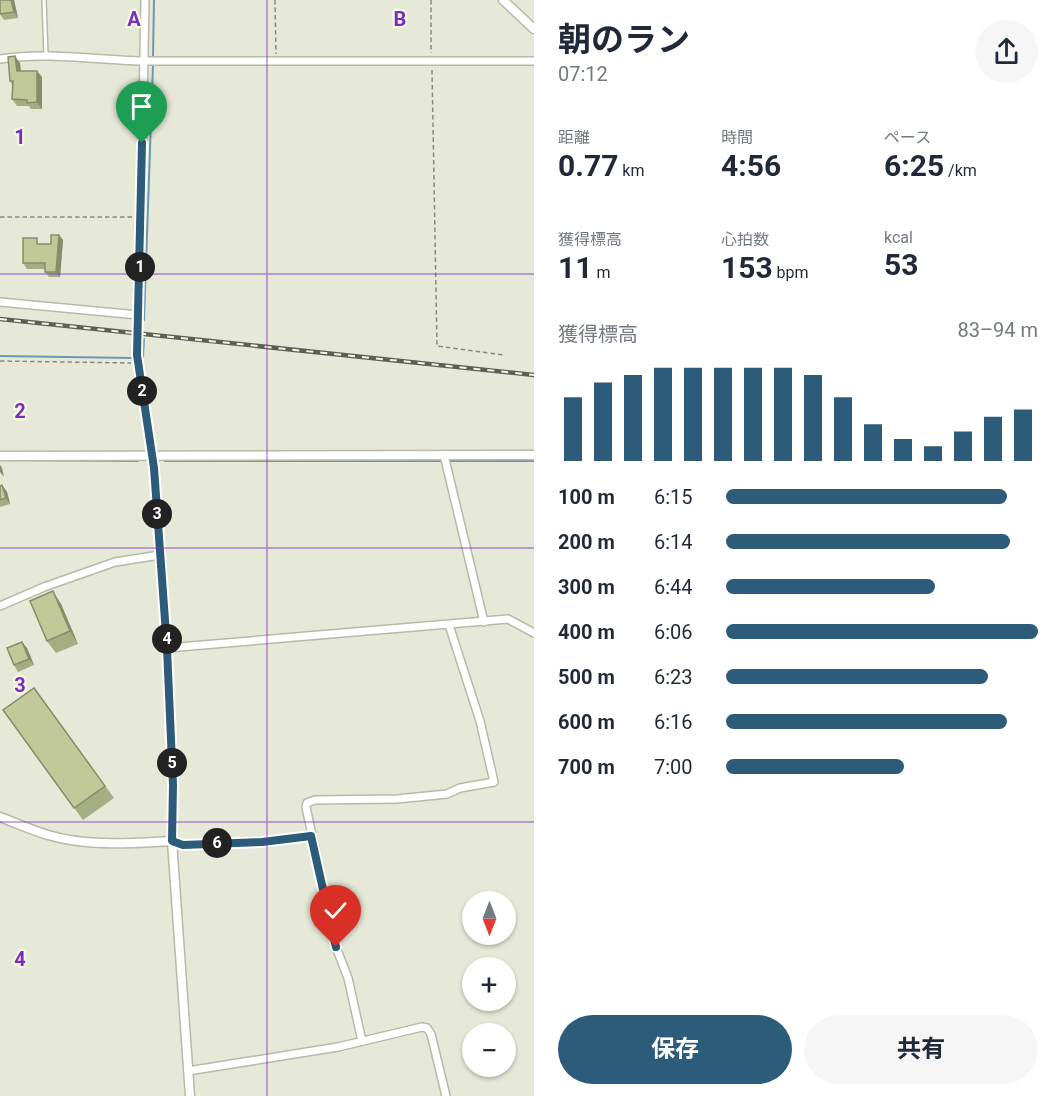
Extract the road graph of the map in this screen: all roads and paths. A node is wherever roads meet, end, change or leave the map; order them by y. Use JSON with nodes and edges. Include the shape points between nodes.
{"nodes":[{"id":1,"x":44,"y":0,"type":"edge"},
{"id":2,"x":145,"y":0,"type":"edge"},
{"id":3,"x":275,"y":0,"type":"edge"},
{"id":4,"x":431,"y":0,"type":"edge"},
{"id":5,"x":503,"y":0,"type":"edge"},
{"id":6,"x":534,"y":29,"type":"edge"},
{"id":7,"x":46,"y":56,"type":"junction"},
{"id":8,"x":0,"y":59,"type":"edge"},
{"id":9,"x":534,"y":60,"type":"edge"},
{"id":10,"x":143,"y":61,"type":"junction"},
{"id":11,"x":276,"y":61,"type":"junction"},
{"id":12,"x":432,"y":61,"type":"junction"},
{"id":13,"x":0,"y":217,"type":"edge"},
{"id":14,"x":141,"y":218,"type":"junction"},
{"id":15,"x":0,"y":302,"type":"edge"},
{"id":16,"x":138,"y":315,"type":"junction"},
{"id":17,"x":504,"y":355,"type":"dead end"},
{"id":18,"x":0,"y":361,"type":"edge"},
{"id":19,"x":138,"y":363,"type":"junction"},
{"id":20,"x":534,"y":455,"type":"edge"},
{"id":21,"x":0,"y":456,"type":"edge"},
{"id":22,"x":152,"y":456,"type":"junction"},
{"id":23,"x":444,"y":456,"type":"junction"},
{"id":24,"x":160,"y":555,"type":"junction"},
{"id":25,"x":0,"y":606,"type":"edge"},
{"id":26,"x":484,"y":622,"type":"junction"},
{"id":27,"x":449,"y":625,"type":"junction"},
{"id":28,"x":534,"y":633,"type":"edge"},
{"id":29,"x":167,"y":648,"type":"junction"},
{"id":30,"x":0,"y":817,"type":"edge"},
{"id":31,"x":311,"y":836,"type":"junction"},
{"id":32,"x":172,"y":841,"type":"junction"},
{"id":33,"x":362,"y":1041,"type":"junction"},
{"id":34,"x":188,"y":1071,"type":"junction"},
{"id":35,"x":190,"y":1096,"type":"edge"},
{"id":36,"x":446,"y":1096,"type":"edge"}],
"edges":[{"from":1,"to":7,"type":"lane"},
{"from":2,"to":10,"type":"street"},
{"from":3,"to":11,"type":"path"},
{"from":4,"to":12,"type":"path"},
{"from":5,"to":6,"type":"street"},
{"from":7,"to":8,"type":"street"},
{"from":7,"to":10,"type":"street"},
{"from":9,"to":12,"type":"street"},
{"from":10,"to":11,"type":"street"},
{"from":10,"to":14,"type":"street"},
{"from":11,"to":12,"type":"street"},
{"from":12,"to":17,"type":"path","via":[[437,346]]},
{"from":13,"to":14,"type":"path"},
{"from":14,"to":16,"type":"street"},
{"from":15,"to":16,"type":"street"},
{"from":16,"to":19,"type":"street"},
{"from":18,"to":19,"type":"path"},
{"from":19,"to":22,"type":"street"},
{"from":20,"to":23,"type":"street"},
{"from":21,"to":22,"type":"street"},
{"from":22,"to":23,"type":"street"},
{"from":22,"to":24,"type":"street"},
{"from":23,"to":26,"type":"street"},
{"from":24,"to":25,"type":"street","via":[[115,562]]},
{"from":24,"to":29,"type":"street"},
{"from":26,"to":27,"type":"street"},
{"from":26,"to":28,"type":"street","via":[[508,619]]},
{"from":27,"to":29,"type":"street"},
{"from":27,"to":31,"type":"street","via":[[480,721],[494,782],[447,794],[315,800],[306,807]]},
{"from":29,"to":32,"type":"street"},
{"from":30,"to":32,"type":"street","via":[[65,839],[108,843]]},
{"from":31,"to":32,"type":"street","via":[[183,845]]},
{"from":31,"to":33,"type":"street"},
{"from":32,"to":34,"type":"street"},
{"from":33,"to":34,"type":"street"},
{"from":33,"to":36,"type":"street","via":[[427,1028]]},
{"from":34,"to":35,"type":"street"}]}
